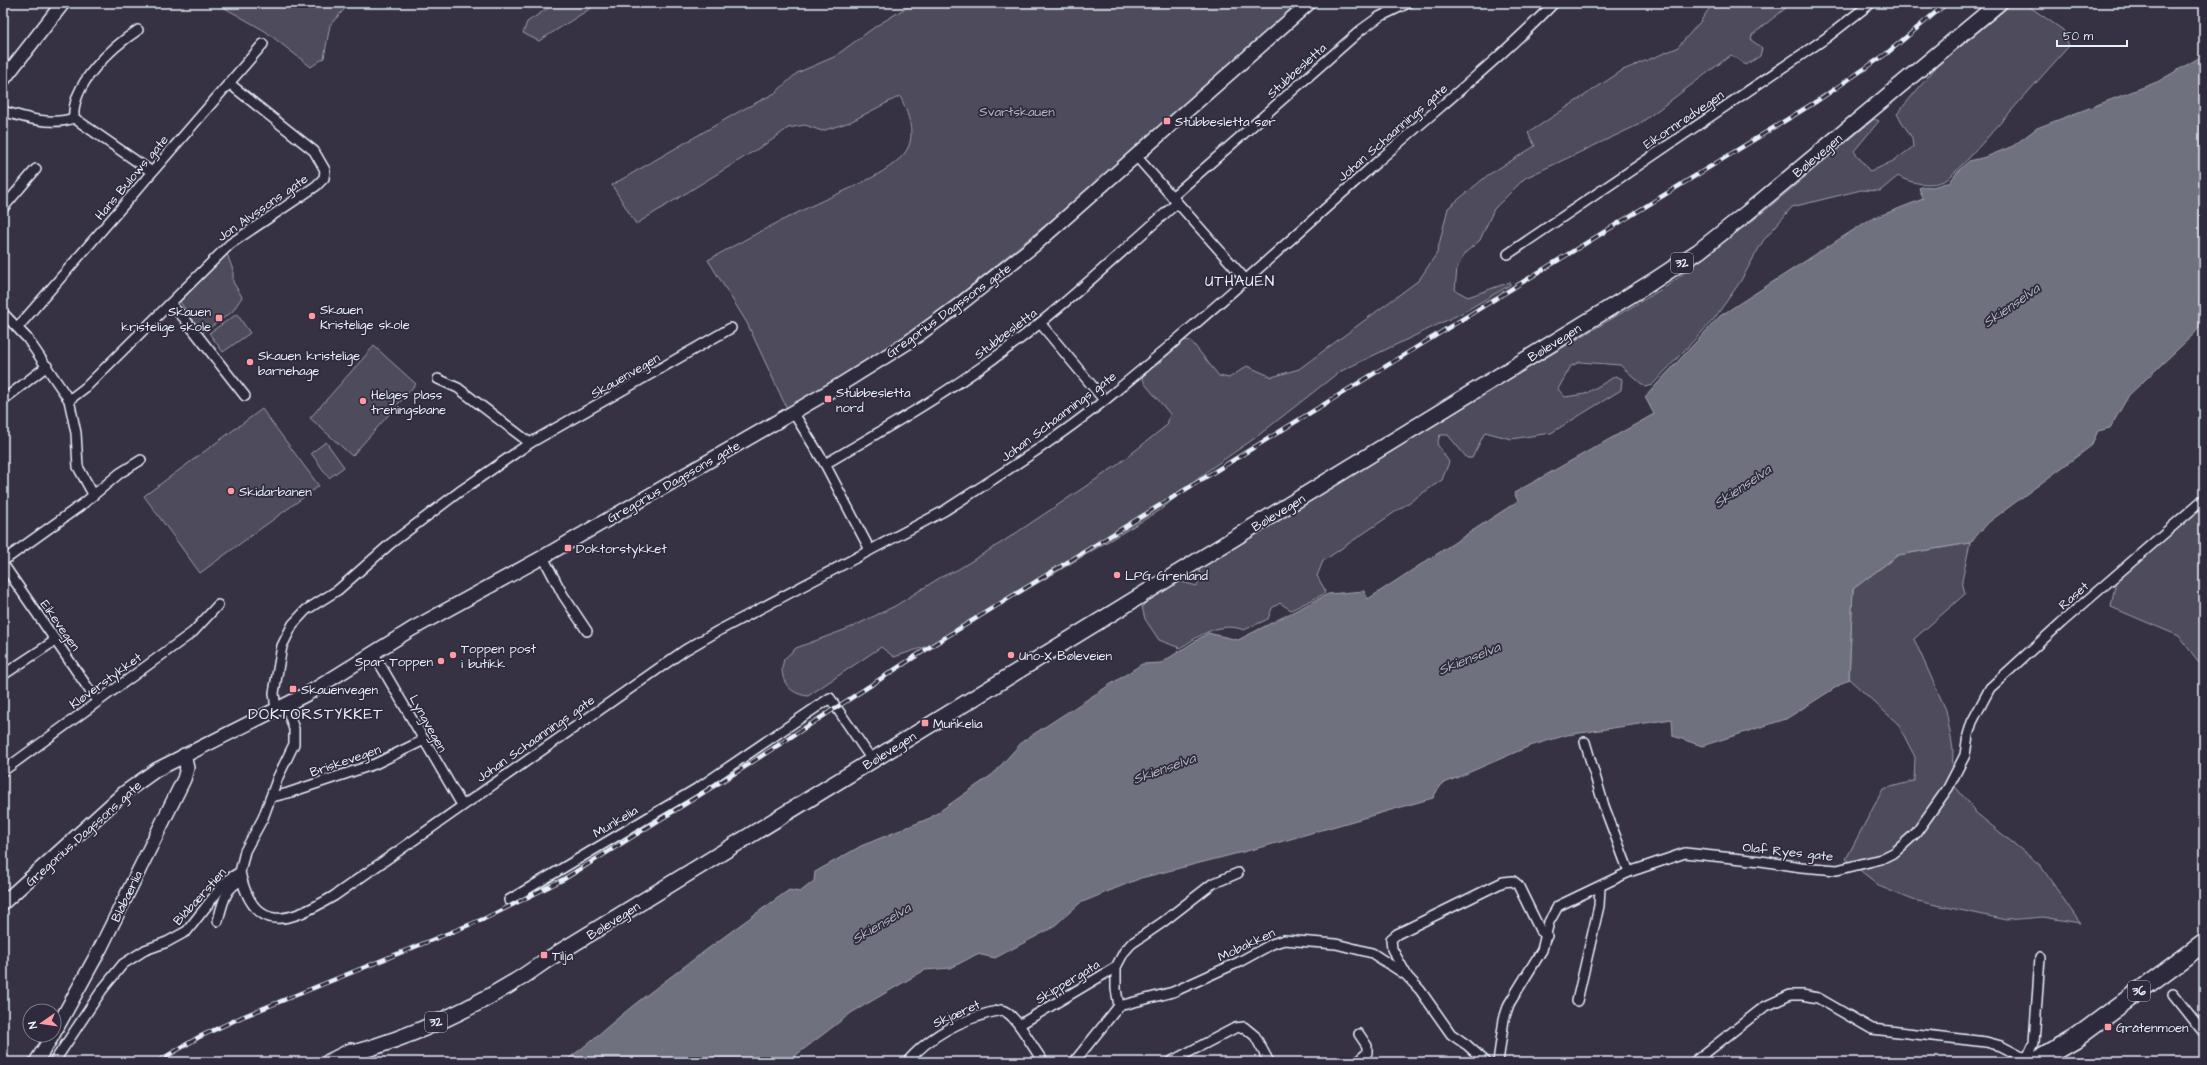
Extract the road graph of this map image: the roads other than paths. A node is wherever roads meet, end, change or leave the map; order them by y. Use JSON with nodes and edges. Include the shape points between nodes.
{"nodes":[{"id":1,"x":62,"y":3,"type":"edge"},
{"id":2,"x":1309,"y":3,"type":"edge"},
{"id":3,"x":1408,"y":3,"type":"edge"},
{"id":4,"x":1554,"y":3,"type":"edge"},
{"id":5,"x":1871,"y":3,"type":"edge"},
{"id":6,"x":1999,"y":3,"type":"edge"},
{"id":7,"x":138,"y":30,"type":"dead end"},
{"id":8,"x":263,"y":44,"type":"dead end"},
{"id":9,"x":3,"y":80,"type":"edge"},
{"id":10,"x":230,"y":84,"type":"junction"},
{"id":11,"x":3,"y":111,"type":"edge"},
{"id":12,"x":74,"y":118,"type":"junction"},
{"id":13,"x":1136,"y":156,"type":"junction"},
{"id":14,"x":36,"y":168,"type":"dead end"},
{"id":15,"x":152,"y":172,"type":"junction"},
{"id":16,"x":1174,"y":200,"type":"junction"},
{"id":17,"x":3,"y":208,"type":"edge"},
{"id":18,"x":1508,"y":254,"type":"dead end"},
{"id":19,"x":1245,"y":279,"type":"junction"},
{"id":20,"x":170,"y":304,"type":"junction"},
{"id":21,"x":3,"y":313,"type":"edge"},
{"id":22,"x":1040,"y":323,"type":"junction"},
{"id":23,"x":18,"y":327,"type":"junction"},
{"id":24,"x":731,"y":328,"type":"dead end"},
{"id":25,"x":47,"y":366,"type":"junction"},
{"id":26,"x":438,"y":379,"type":"dead end"},
{"id":27,"x":245,"y":396,"type":"dead end"},
{"id":28,"x":3,"y":400,"type":"edge"},
{"id":29,"x":69,"y":400,"type":"junction"},
{"id":30,"x":1104,"y":400,"type":"junction"},
{"id":31,"x":793,"y":412,"type":"junction"},
{"id":32,"x":530,"y":443,"type":"junction"},
{"id":33,"x":141,"y":460,"type":"dead end"},
{"id":34,"x":824,"y":464,"type":"junction"},
{"id":35,"x":93,"y":494,"type":"junction"},
{"id":36,"x":2204,"y":499,"type":"edge"},
{"id":37,"x":870,"y":550,"type":"junction"},
{"id":38,"x":543,"y":556,"type":"junction"},
{"id":39,"x":3,"y":561,"type":"edge"},
{"id":40,"x":3,"y":564,"type":"edge"},
{"id":41,"x":218,"y":605,"type":"dead end"},
{"id":42,"x":587,"y":631,"type":"dead end"},
{"id":43,"x":56,"y":640,"type":"junction"},
{"id":44,"x":374,"y":654,"type":"junction"},
{"id":45,"x":3,"y":675,"type":"edge"},
{"id":46,"x":97,"y":701,"type":"junction"},
{"id":47,"x":281,"y":707,"type":"junction"},
{"id":48,"x":1972,"y":722,"type":"joint"},
{"id":49,"x":424,"y":740,"type":"junction"},
{"id":50,"x":1585,"y":742,"type":"dead end"},
{"id":51,"x":184,"y":755,"type":"junction"},
{"id":52,"x":872,"y":760,"type":"junction"},
{"id":53,"x":3,"y":771,"type":"edge"},
{"id":54,"x":272,"y":797,"type":"junction"},
{"id":55,"x":462,"y":805,"type":"junction"},
{"id":56,"x":1629,"y":872,"type":"junction"},
{"id":57,"x":1238,"y":873,"type":"dead end"},
{"id":58,"x":241,"y":876,"type":"junction"},
{"id":59,"x":1600,"y":887,"type":"junction"},
{"id":60,"x":509,"y":900,"type":"dead end"},
{"id":61,"x":3,"y":903,"type":"edge"},
{"id":62,"x":218,"y":922,"type":"dead end"},
{"id":63,"x":1546,"y":936,"type":"junction"},
{"id":64,"x":2204,"y":943,"type":"edge"},
{"id":65,"x":2040,"y":957,"type":"dead end"},
{"id":66,"x":1116,"y":967,"type":"junction"},
{"id":67,"x":1406,"y":975,"type":"junction"},
{"id":68,"x":2173,"y":994,"type":"dead end"},
{"id":69,"x":1577,"y":1001,"type":"dead end"},
{"id":70,"x":1119,"y":1006,"type":"junction"},
{"id":71,"x":62,"y":1018,"type":"edge"},
{"id":72,"x":1019,"y":1025,"type":"junction"},
{"id":73,"x":2204,"y":1033,"type":"edge"},
{"id":74,"x":1359,"y":1034,"type":"dead end"},
{"id":75,"x":2074,"y":1039,"type":"junction"},
{"id":76,"x":48,"y":1043,"type":"edge"},
{"id":77,"x":2031,"y":1059,"type":"edge"},
{"id":78,"x":55,"y":1061,"type":"edge"},
{"id":79,"x":36,"y":1062,"type":"edge"},
{"id":80,"x":329,"y":1062,"type":"edge"},
{"id":81,"x":907,"y":1062,"type":"edge"},
{"id":82,"x":1044,"y":1062,"type":"edge"},
{"id":83,"x":1074,"y":1062,"type":"edge"},
{"id":84,"x":1170,"y":1062,"type":"edge"},
{"id":85,"x":1269,"y":1062,"type":"edge"},
{"id":86,"x":1357,"y":1062,"type":"edge"},
{"id":87,"x":1486,"y":1062,"type":"edge"},
{"id":88,"x":1498,"y":1062,"type":"edge"},
{"id":89,"x":1694,"y":1062,"type":"edge"},
{"id":90,"x":2048,"y":1062,"type":"edge"}],
"edges":[{"from":1,"to":9,"type":"street"},
{"from":2,"to":13,"type":"street","name":"Gregorius Dagssons gate"},
{"from":3,"to":16,"type":"street","name":"Stubbesletta","via":[[1379,16],[1361,30]]},
{"from":4,"to":19,"type":"street","name":"Johan Schaannings gate","via":[[1471,81]]},
{"from":5,"to":18,"type":"street","name":"Eikornrødvegen","via":[[1826,38]]},
{"from":6,"to":52,"type":"main road","name":"Bølevegen","number":"32","via":[[1747,213],[1676,267]]},
{"from":7,"to":12,"type":"street","via":[[114,48],[94,69],[78,96]]},
{"from":8,"to":10,"type":"street","name":"Hans Bulows gate"},
{"from":10,"to":15,"type":"street","name":"Hans Bulows gate"},
{"from":10,"to":20,"type":"street","name":"Jon Alvssons gate","via":[[314,150],[325,170],[324,178],[230,244]]},
{"from":11,"to":12,"type":"street","via":[[49,122],[65,122]]},
{"from":12,"to":15,"type":"street"},
{"from":13,"to":16,"type":"street"},
{"from":13,"to":31,"type":"street","name":"Gregorius Dagssons gate","via":[[1037,243],[959,306],[907,343]]},
{"from":14,"to":17,"type":"street"},
{"from":15,"to":23,"type":"street","name":"Hans Bulows gate"},
{"from":16,"to":19,"type":"street"},
{"from":16,"to":22,"type":"street","name":"Stubbesletta"},
{"from":19,"to":30,"type":"street","name":"Johan Schaannings gate"},
{"from":20,"to":27,"type":"street","via":[[184,318]]},
{"from":20,"to":29,"type":"street","name":"Jon Alvssons gate","via":[[86,387]]},
{"from":21,"to":23,"type":"street"},
{"from":22,"to":30,"type":"street"},
{"from":22,"to":34,"type":"street","name":"Stubbesletta","via":[[917,411]]},
{"from":23,"to":25,"type":"street"},
{"from":24,"to":32,"type":"street","name":"Skauenvegen"},
{"from":25,"to":28,"type":"street"},
{"from":25,"to":29,"type":"street"},
{"from":26,"to":32,"type":"street","via":[[458,388]]},
{"from":29,"to":35,"type":"street","via":[[76,433],[78,467]]},
{"from":30,"to":37,"type":"street","name":"Johan Schaannings gate","via":[[1043,446],[944,511]]},
{"from":31,"to":34,"type":"street"},
{"from":31,"to":38,"type":"street","name":"Gregorius Dagssons gate"},
{"from":32,"to":47,"type":"street","name":"Skauenvegen","via":[[390,544],[372,558],[354,578],[298,618],[287,634],[279,656],[274,693]]},
{"from":33,"to":35,"type":"street"},
{"from":34,"to":37,"type":"street"},
{"from":35,"to":39,"type":"street"},
{"from":36,"to":48,"type":"street","name":"Raset","via":[[2000,678],[1985,695]]},
{"from":37,"to":55,"type":"street","name":"Johan Schaannings gate","via":[[685,650]]},
{"from":38,"to":42,"type":"street","via":[[570,606]]},
{"from":38,"to":44,"type":"street","name":"Gregorius Dagssons gate","via":[[412,629]]},
{"from":40,"to":43,"type":"street","name":"Eikevegen"},
{"from":41,"to":46,"type":"street","name":"Kløverstykket","via":[[193,632]]},
{"from":43,"to":45,"type":"street"},
{"from":43,"to":46,"type":"street","name":"Eikevegen"},
{"from":44,"to":47,"type":"street","name":"Gregorius Dagssons gate"},
{"from":44,"to":49,"type":"street","name":"Lyngvegen"},
{"from":46,"to":53,"type":"street","name":"Kløverstykket"},
{"from":47,"to":51,"type":"street","name":"Gregorius Dagssons gate"},
{"from":47,"to":54,"type":"street","name":"Blåbærstien","via":[[295,737]]},
{"from":48,"to":56,"type":"street","name":"Olaf Ryes gate","via":[[1965,755],[1948,788],[1916,833],[1895,852],[1881,859],[1850,868],[1821,869],[1685,853]]},
{"from":49,"to":54,"type":"street","name":"Briskevegen","via":[[375,764]]},
{"from":49,"to":55,"type":"street","name":"Lyngvegen"},
{"from":50,"to":56,"type":"street","via":[[1604,806]]},
{"from":51,"to":61,"type":"street","name":"Gregorius Dagssons gate","via":[[156,770],[124,793]]},
{"from":51,"to":71,"type":"street","name":"Blåbærlia","via":[[187,768],[184,779],[100,949]]},
{"from":52,"to":60,"type":"street","name":"Munkelia","via":[[830,698],[701,786]]},
{"from":52,"to":80,"type":"main road","name":"Bølevegen","number":"32","via":[[523,975],[513,977],[368,1042]]},
{"from":54,"to":58,"type":"street","name":"Blåbærstien","via":[[245,851]]},
{"from":55,"to":58,"type":"street","name":"Johan Schaannings gate","via":[[334,896],[295,917],[278,918],[259,911],[247,896]]},
{"from":56,"to":59,"type":"street","name":"Olaf Ryes gate"},
{"from":57,"to":66,"type":"street","name":"Skippergata","via":[[1212,884],[1131,944]]},
{"from":58,"to":62,"type":"street","via":[[230,889]]},
{"from":58,"to":78,"type":"street","name":"Blåbærstien","via":[[230,878],[223,885],[187,931],[145,950],[123,964],[102,990]]},
{"from":59,"to":63,"type":"street","name":"Olaf Ryes gate","via":[[1558,906],[1549,922]]},
{"from":59,"to":69,"type":"street","via":[[1599,906]]},
{"from":63,"to":67,"type":"street","name":"Mobakken","via":[[1540,930],[1516,883],[1507,881],[1401,931],[1391,939],[1392,950],[1405,969]]},
{"from":63,"to":88,"type":"street","name":"Olaf Ryes gate","via":[[1542,950],[1509,1004],[1504,1019]]},
{"from":64,"to":75,"type":"highway","number":"36"},
{"from":65,"to":77,"type":"street"},
{"from":66,"to":70,"type":"street"},
{"from":66,"to":72,"type":"street","name":"Skippergata"},
{"from":67,"to":70,"type":"street","name":"Mobakken","via":[[1372,953],[1355,948],[1284,940],[1173,992]]},
{"from":67,"to":87,"type":"street","name":"Mobakken","via":[[1420,990],[1451,1034]]},
{"from":68,"to":73,"type":"street"},
{"from":70,"to":83,"type":"street"},
{"from":72,"to":81,"type":"street","name":"Skjæret","via":[[1005,1010],[977,1016],[949,1027],[931,1038]]},
{"from":72,"to":82,"type":"street"},
{"from":74,"to":86,"type":"street","via":[[1367,1046],[1367,1053]]},
{"from":75,"to":77,"type":"highway","number":"36"},
{"from":75,"to":90,"type":"highway","number":"36"},
{"from":76,"to":79,"type":"street","name":"Blåbærlia"},
{"from":77,"to":89,"type":"street","via":[[2001,1046],[1964,1038],[1872,1029],[1818,998],[1790,995],[1764,1007]]},
{"from":84,"to":85,"type":"street","via":[[1235,1028],[1244,1027],[1255,1036]]}]}
